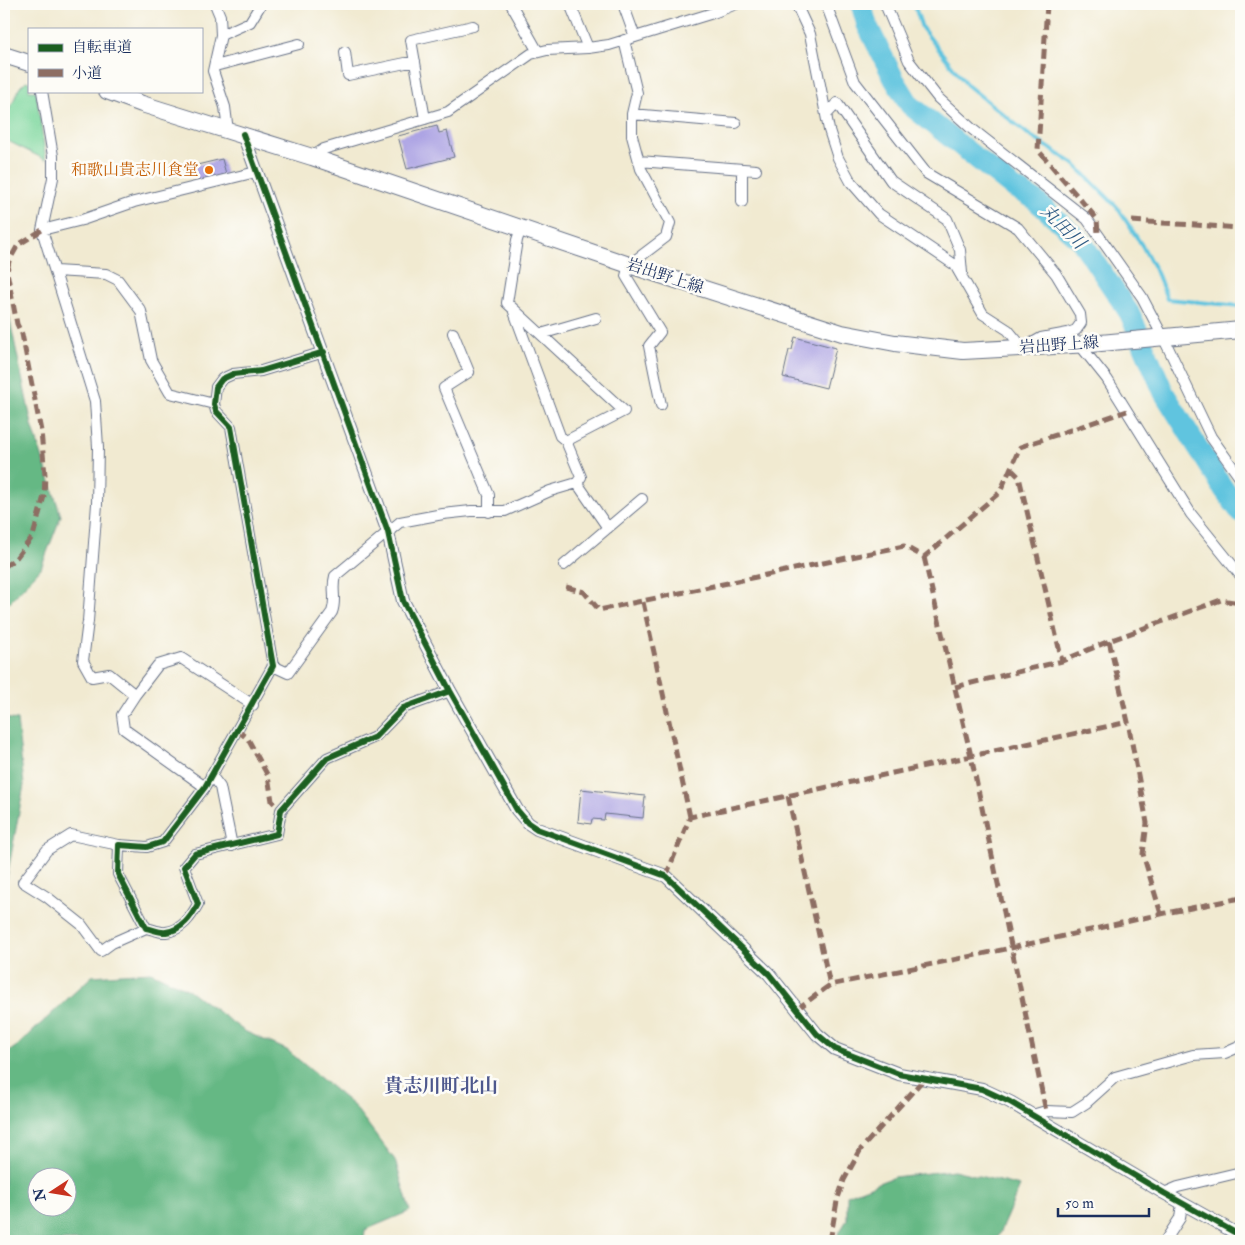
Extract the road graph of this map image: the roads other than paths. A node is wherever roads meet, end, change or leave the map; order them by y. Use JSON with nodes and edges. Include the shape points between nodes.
{"nodes":[{"id":1,"x":214,"y":4,"type":"edge"},
{"id":2,"x":261,"y":4,"type":"edge"},
{"id":3,"x":511,"y":4,"type":"edge"},
{"id":4,"x":570,"y":4,"type":"edge"},
{"id":5,"x":623,"y":4,"type":"edge"},
{"id":6,"x":736,"y":4,"type":"edge"},
{"id":7,"x":796,"y":4,"type":"edge"},
{"id":8,"x":826,"y":4,"type":"edge"},
{"id":9,"x":885,"y":4,"type":"edge"},
{"id":10,"x":473,"y":26,"type":"dead end"},
{"id":11,"x":222,"y":35,"type":"junction"},
{"id":12,"x":635,"y":37,"type":"junction"},
{"id":13,"x":624,"y":40,"type":"junction"},
{"id":14,"x":299,"y":44,"type":"dead end"},
{"id":15,"x":588,"y":48,"type":"junction"},
{"id":16,"x":345,"y":52,"type":"dead end"},
{"id":17,"x":538,"y":52,"type":"junction"},
{"id":18,"x":4,"y":55,"type":"edge"},
{"id":19,"x":414,"y":61,"type":"junction"},
{"id":20,"x":28,"y":63,"type":"edge"},
{"id":21,"x":215,"y":66,"type":"junction"},
{"id":22,"x":42,"y":92,"type":"edge"},
{"id":23,"x":110,"y":92,"type":"edge"},
{"id":24,"x":632,"y":114,"type":"junction"},
{"id":25,"x":826,"y":115,"type":"junction"},
{"id":26,"x":425,"y":119,"type":"junction"},
{"id":27,"x":736,"y":124,"type":"dead end"},
{"id":28,"x":235,"y":133,"type":"junction"},
{"id":29,"x":312,"y":157,"type":"junction"},
{"id":30,"x":639,"y":161,"type":"junction"},
{"id":31,"x":742,"y":169,"type":"junction"},
{"id":32,"x":756,"y":170,"type":"dead end"},
{"id":33,"x":256,"y":172,"type":"junction"},
{"id":34,"x":742,"y":202,"type":"dead end"},
{"id":35,"x":521,"y":228,"type":"junction"},
{"id":36,"x":42,"y":230,"type":"junction"},
{"id":37,"x":629,"y":265,"type":"junction"},
{"id":38,"x":55,"y":271,"type":"junction"},
{"id":39,"x":963,"y":279,"type":"junction"},
{"id":40,"x":514,"y":310,"type":"junction"},
{"id":41,"x":596,"y":318,"type":"dead end"},
{"id":42,"x":1241,"y":330,"type":"edge"},
{"id":43,"x":452,"y":333,"type":"dead end"},
{"id":44,"x":541,"y":334,"type":"junction"},
{"id":45,"x":1160,"y":337,"type":"junction"},
{"id":46,"x":1085,"y":344,"type":"junction"},
{"id":47,"x":1023,"y":348,"type":"junction"},
{"id":48,"x":324,"y":352,"type":"junction"},
{"id":49,"x":214,"y":404,"type":"junction"},
{"id":50,"x":661,"y":405,"type":"dead end"},
{"id":51,"x":566,"y":441,"type":"junction"},
{"id":52,"x":1241,"y":479,"type":"edge"},
{"id":53,"x":577,"y":483,"type":"junction"},
{"id":54,"x":642,"y":499,"type":"dead end"},
{"id":55,"x":489,"y":512,"type":"junction"},
{"id":56,"x":608,"y":528,"type":"junction"},
{"id":57,"x":388,"y":532,"type":"junction"},
{"id":58,"x":564,"y":565,"type":"dead end"},
{"id":59,"x":1241,"y":576,"type":"edge"},
{"id":60,"x":273,"y":666,"type":"junction"},
{"id":61,"x":450,"y":691,"type":"junction"},
{"id":62,"x":135,"y":695,"type":"junction"},
{"id":63,"x":252,"y":705,"type":"junction"},
{"id":64,"x":211,"y":775,"type":"junction"},
{"id":65,"x":205,"y":787,"type":"junction"},
{"id":66,"x":119,"y":845,"type":"junction"},
{"id":67,"x":232,"y":846,"type":"junction"},
{"id":68,"x":146,"y":928,"type":"junction"},
{"id":69,"x":1241,"y":1046,"type":"edge"},
{"id":70,"x":1032,"y":1116,"type":"junction"},
{"id":71,"x":1241,"y":1172,"type":"edge"},
{"id":72,"x":1164,"y":1193,"type":"junction"},
{"id":73,"x":1182,"y":1203,"type":"junction"},
{"id":74,"x":1241,"y":1236,"type":"edge"},
{"id":75,"x":1165,"y":1241,"type":"edge"}],
"edges":[{"from":1,"to":11,"type":"street","via":[[220,16]]},
{"from":2,"to":11,"type":"street","via":[[250,22]]},
{"from":3,"to":17,"type":"street"},
{"from":4,"to":15,"type":"street"},
{"from":5,"to":12,"type":"street"},
{"from":6,"to":12,"type":"street"},
{"from":7,"to":25,"type":"street","via":[[810,34]]},
{"from":8,"to":47,"type":"street","via":[[855,82],[926,173],[1018,228],[1056,274],[1080,314],[1081,323],[1076,330],[1041,338]]},
{"from":9,"to":45,"type":"street","via":[[909,61],[938,98],[972,129],[1087,219],[1142,297]]},
{"from":10,"to":19,"type":"street","via":[[411,40]]},
{"from":11,"to":21,"type":"street"},
{"from":12,"to":13,"type":"street"},
{"from":13,"to":15,"type":"street"},
{"from":13,"to":24,"type":"street","via":[[637,93]]},
{"from":14,"to":21,"type":"street"},
{"from":15,"to":17,"type":"street"},
{"from":16,"to":19,"type":"street","via":[[348,75]]},
{"from":17,"to":26,"type":"street","via":[[448,112]]},
{"from":18,"to":20,"type":"main road"},
{"from":19,"to":26,"type":"street"},
{"from":21,"to":28,"type":"street","via":[[213,71]]},
{"from":22,"to":36,"type":"street","via":[[54,178]]},
{"from":23,"to":28,"type":"main road","name":"岩出野上線"},
{"from":24,"to":27,"type":"street"},
{"from":24,"to":30,"type":"street","via":[[632,136]]},
{"from":25,"to":39,"type":"street","via":[[838,158],[851,182],[879,214],[955,265]]},
{"from":25,"to":39,"type":"street","via":[[837,103],[891,180],[947,219],[960,250]]},
{"from":26,"to":29,"type":"street","via":[[324,149]]},
{"from":28,"to":29,"type":"main road","name":"岩出野上線"},
{"from":28,"to":33,"type":"street"},
{"from":29,"to":35,"type":"main road","name":"岩出野上線"},
{"from":30,"to":31,"type":"street"},
{"from":30,"to":37,"type":"street","via":[[670,223],[666,237]]},
{"from":31,"to":32,"type":"street"},
{"from":31,"to":34,"type":"street"},
{"from":33,"to":36,"type":"street","via":[[134,202]]},
{"from":33,"to":48,"type":"street"},
{"from":35,"to":37,"type":"main road","name":"岩出野上線"},
{"from":35,"to":40,"type":"street","via":[[507,304]]},
{"from":36,"to":38,"type":"street"},
{"from":37,"to":47,"type":"main road","name":"岩出野上線","via":[[842,333],[938,350],[963,352]]},
{"from":37,"to":50,"type":"street","via":[[626,276],[660,332],[649,346]]},
{"from":38,"to":49,"type":"street","via":[[106,274],[118,280],[141,311],[151,360],[170,393]]},
{"from":38,"to":62,"type":"street","via":[[95,401],[97,504],[83,661],[92,677],[109,674]]},
{"from":39,"to":47,"type":"street","via":[[983,314],[1008,330]]},
{"from":40,"to":44,"type":"street"},
{"from":40,"to":51,"type":"street","via":[[560,436]]},
{"from":41,"to":44,"type":"street"},
{"from":42,"to":45,"type":"main road","name":"岩出野上線"},
{"from":43,"to":55,"type":"street","via":[[469,372],[444,388],[489,495]]},
{"from":44,"to":51,"type":"street","via":[[624,411]]},
{"from":45,"to":46,"type":"main road","name":"岩出野上線"},
{"from":45,"to":52,"type":"street","via":[[1212,437]]},
{"from":46,"to":47,"type":"main road","name":"岩出野上線"},
{"from":46,"to":59,"type":"street","via":[[1190,514]]},
{"from":48,"to":49,"type":"street","via":[[261,371],[232,374],[216,387]]},
{"from":48,"to":57,"type":"street"},
{"from":49,"to":60,"type":"street","via":[[216,411],[231,427]]},
{"from":51,"to":53,"type":"street","via":[[581,477]]},
{"from":53,"to":55,"type":"street","via":[[505,511]]},
{"from":53,"to":56,"type":"street"},
{"from":54,"to":56,"type":"street"},
{"from":55,"to":57,"type":"street","via":[[443,514],[400,522]]},
{"from":56,"to":58,"type":"street"},
{"from":57,"to":60,"type":"street","via":[[335,576],[332,612],[288,673]]},
{"from":57,"to":61,"type":"street","via":[[403,601]]},
{"from":60,"to":63,"type":"street"},
{"from":61,"to":67,"type":"street","via":[[403,708],[375,737],[327,758],[281,810],[277,834]]},
{"from":61,"to":70,"type":"street","via":[[517,810],[528,823],[666,876],[769,974],[817,1034],[835,1049],[898,1074],[982,1089]]},
{"from":62,"to":63,"type":"street","via":[[158,665],[181,658]]},
{"from":62,"to":65,"type":"street","via":[[122,715],[124,729]]},
{"from":63,"to":64,"type":"street"},
{"from":64,"to":65,"type":"street"},
{"from":64,"to":67,"type":"street","via":[[220,787]]},
{"from":65,"to":66,"type":"street","via":[[163,842],[147,846]]},
{"from":66,"to":68,"type":"street","via":[[118,874]]},
{"from":66,"to":68,"type":"street","via":[[72,835],[47,850],[23,882],[81,924],[101,951]]},
{"from":67,"to":68,"type":"street","via":[[195,854],[184,867],[198,904],[190,920],[165,932]]},
{"from":69,"to":70,"type":"street","via":[[1226,1053],[1193,1055],[1115,1077],[1072,1112],[1046,1110]]},
{"from":70,"to":72,"type":"street"},
{"from":71,"to":72,"type":"street"},
{"from":72,"to":73,"type":"street"},
{"from":73,"to":74,"type":"street"},
{"from":73,"to":75,"type":"street","via":[[1180,1218]]}]}
